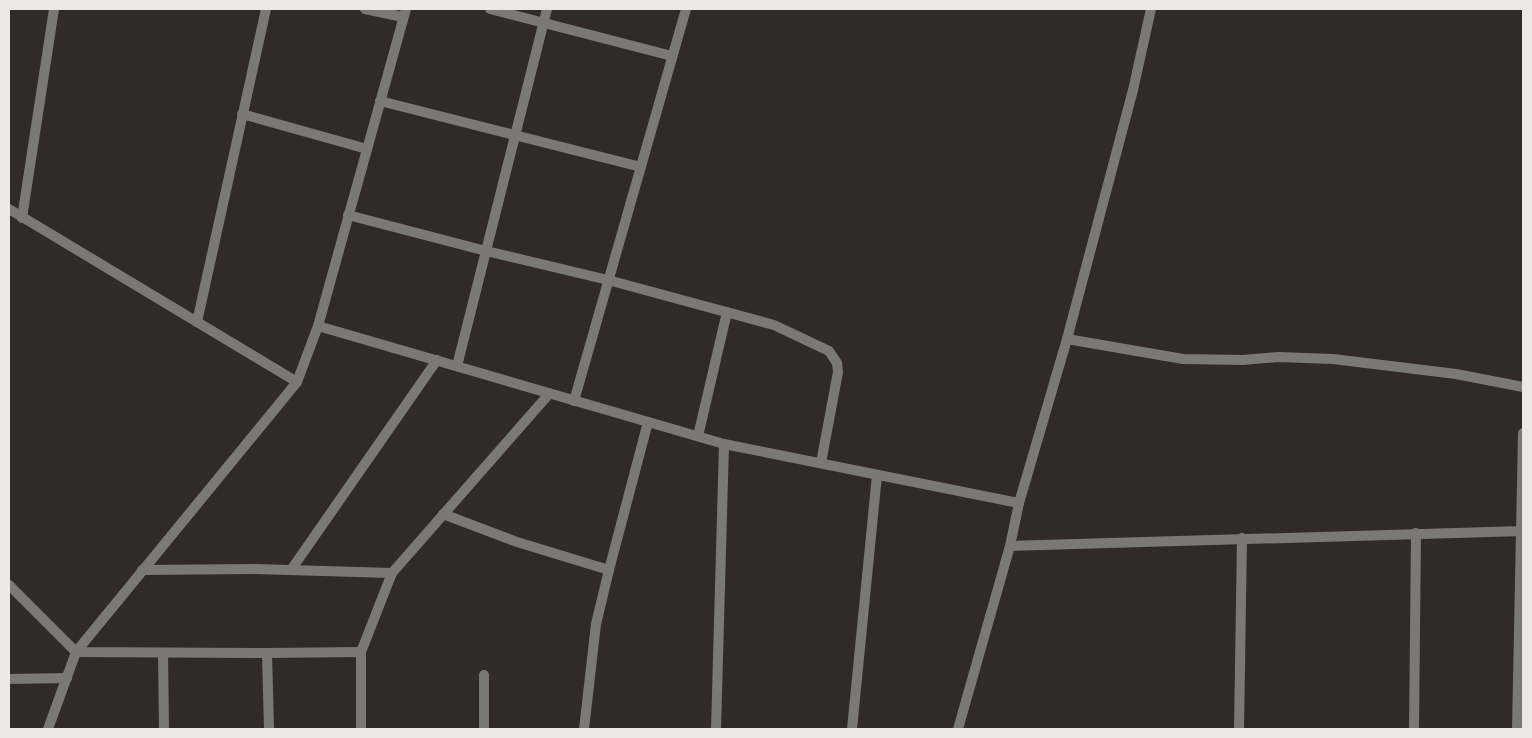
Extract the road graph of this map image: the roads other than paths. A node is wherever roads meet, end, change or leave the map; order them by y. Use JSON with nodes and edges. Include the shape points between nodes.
{"nodes":[{"id":1,"x":54,"y":9,"type":"edge"},
{"id":2,"x":266,"y":9,"type":"edge"},
{"id":3,"x":365,"y":9,"type":"edge"},
{"id":4,"x":490,"y":9,"type":"edge"},
{"id":5,"x":547,"y":9,"type":"edge"},
{"id":6,"x":686,"y":9,"type":"edge"},
{"id":7,"x":1152,"y":9,"type":"edge"},
{"id":8,"x":404,"y":13,"type":"edge"},
{"id":9,"x":544,"y":23,"type":"junction"},
{"id":10,"x":672,"y":56,"type":"junction"},
{"id":11,"x":380,"y":101,"type":"junction"},
{"id":12,"x":242,"y":114,"type":"junction"},
{"id":13,"x":515,"y":135,"type":"junction"},
{"id":14,"x":367,"y":149,"type":"junction"},
{"id":15,"x":641,"y":167,"type":"junction"},
{"id":16,"x":9,"y":209,"type":"edge"},
{"id":17,"x":348,"y":215,"type":"junction"},
{"id":18,"x":22,"y":218,"type":"junction"},
{"id":19,"x":486,"y":251,"type":"junction"},
{"id":20,"x":608,"y":280,"type":"junction"},
{"id":21,"x":727,"y":312,"type":"junction"},
{"id":22,"x":197,"y":322,"type":"junction"},
{"id":23,"x":318,"y":326,"type":"junction"},
{"id":24,"x":1067,"y":339,"type":"junction"},
{"id":25,"x":437,"y":360,"type":"junction"},
{"id":26,"x":457,"y":366,"type":"junction"},
{"id":27,"x":297,"y":382,"type":"junction"},
{"id":28,"x":1523,"y":387,"type":"edge"},
{"id":29,"x":549,"y":394,"type":"junction"},
{"id":30,"x":574,"y":401,"type":"junction"},
{"id":31,"x":648,"y":422,"type":"junction"},
{"id":32,"x":1523,"y":433,"type":"edge"},
{"id":33,"x":698,"y":436,"type":"junction"},
{"id":34,"x":724,"y":444,"type":"junction"},
{"id":35,"x":821,"y":463,"type":"junction"},
{"id":36,"x":877,"y":475,"type":"junction"},
{"id":37,"x":1019,"y":503,"type":"junction"},
{"id":38,"x":443,"y":514,"type":"junction"},
{"id":39,"x":1522,"y":531,"type":"edge"},
{"id":40,"x":1416,"y":533,"type":"junction"},
{"id":41,"x":1242,"y":538,"type":"junction"},
{"id":42,"x":1010,"y":546,"type":"junction"},
{"id":43,"x":142,"y":570,"type":"junction"},
{"id":44,"x":291,"y":570,"type":"junction"},
{"id":45,"x":609,"y":570,"type":"junction"},
{"id":46,"x":392,"y":573,"type":"junction"},
{"id":47,"x":9,"y":585,"type":"edge"},
{"id":48,"x":76,"y":652,"type":"junction"},
{"id":49,"x":361,"y":652,"type":"junction"},
{"id":50,"x":163,"y":653,"type":"junction"},
{"id":51,"x":267,"y":653,"type":"junction"},
{"id":52,"x":484,"y":675,"type":"dead end"},
{"id":53,"x":67,"y":678,"type":"junction"},
{"id":54,"x":9,"y":679,"type":"edge"},
{"id":55,"x":48,"y":729,"type":"edge"},
{"id":56,"x":164,"y":729,"type":"edge"},
{"id":57,"x":270,"y":729,"type":"edge"},
{"id":58,"x":361,"y":729,"type":"edge"},
{"id":59,"x":484,"y":729,"type":"edge"},
{"id":60,"x":584,"y":729,"type":"edge"},
{"id":61,"x":716,"y":729,"type":"edge"},
{"id":62,"x":852,"y":729,"type":"edge"},
{"id":63,"x":958,"y":729,"type":"edge"},
{"id":64,"x":1239,"y":729,"type":"edge"},
{"id":65,"x":1414,"y":729,"type":"edge"},
{"id":66,"x":1517,"y":729,"type":"edge"}],
"edges":[{"from":1,"to":18,"type":"street"},
{"from":2,"to":12,"type":"street"},
{"from":3,"to":8,"type":"street"},
{"from":4,"to":9,"type":"street"},
{"from":5,"to":9,"type":"street"},
{"from":6,"to":10,"type":"street"},
{"from":7,"to":24,"type":"street"},
{"from":8,"to":11,"type":"street"},
{"from":9,"to":10,"type":"street"},
{"from":9,"to":13,"type":"street"},
{"from":10,"to":15,"type":"street"},
{"from":11,"to":13,"type":"street"},
{"from":11,"to":14,"type":"street"},
{"from":12,"to":14,"type":"street"},
{"from":12,"to":22,"type":"street"},
{"from":13,"to":15,"type":"street"},
{"from":13,"to":19,"type":"street"},
{"from":14,"to":17,"type":"street"},
{"from":15,"to":20,"type":"street"},
{"from":16,"to":18,"type":"street"},
{"from":17,"to":19,"type":"street"},
{"from":17,"to":23,"type":"street"},
{"from":18,"to":22,"type":"street"},
{"from":19,"to":20,"type":"street"},
{"from":19,"to":26,"type":"street"},
{"from":20,"to":21,"type":"street"},
{"from":20,"to":30,"type":"street"},
{"from":21,"to":33,"type":"street"},
{"from":21,"to":35,"type":"street","via":[[774,325],[834,356],[838,372]]},
{"from":22,"to":27,"type":"street"},
{"from":23,"to":25,"type":"street"},
{"from":23,"to":27,"type":"street"},
{"from":24,"to":28,"type":"street","via":[[1182,359],[1333,359],[1456,374]]},
{"from":24,"to":37,"type":"street"},
{"from":25,"to":26,"type":"street"},
{"from":25,"to":44,"type":"street"},
{"from":26,"to":29,"type":"street"},
{"from":27,"to":43,"type":"street"},
{"from":29,"to":30,"type":"street"},
{"from":29,"to":38,"type":"street"},
{"from":30,"to":31,"type":"street"},
{"from":31,"to":33,"type":"street"},
{"from":31,"to":45,"type":"street"},
{"from":32,"to":39,"type":"street"},
{"from":33,"to":34,"type":"street"},
{"from":34,"to":35,"type":"street"},
{"from":34,"to":61,"type":"street"},
{"from":35,"to":36,"type":"street"},
{"from":36,"to":37,"type":"street"},
{"from":36,"to":62,"type":"street"},
{"from":37,"to":42,"type":"street"},
{"from":38,"to":45,"type":"street","via":[[516,542]]},
{"from":38,"to":46,"type":"street"},
{"from":39,"to":40,"type":"street"},
{"from":39,"to":66,"type":"street"},
{"from":40,"to":41,"type":"street"},
{"from":40,"to":65,"type":"street"},
{"from":41,"to":42,"type":"street"},
{"from":41,"to":64,"type":"street"},
{"from":42,"to":63,"type":"street"},
{"from":43,"to":44,"type":"street"},
{"from":43,"to":48,"type":"street"},
{"from":44,"to":46,"type":"street"},
{"from":45,"to":60,"type":"street","via":[[596,624]]},
{"from":46,"to":49,"type":"street"},
{"from":47,"to":48,"type":"street"},
{"from":48,"to":50,"type":"street"},
{"from":48,"to":53,"type":"street"},
{"from":49,"to":51,"type":"street"},
{"from":49,"to":58,"type":"street"},
{"from":50,"to":51,"type":"street"},
{"from":50,"to":56,"type":"street"},
{"from":51,"to":57,"type":"street"},
{"from":52,"to":59,"type":"street"},
{"from":53,"to":54,"type":"street"},
{"from":53,"to":55,"type":"street"}]}
